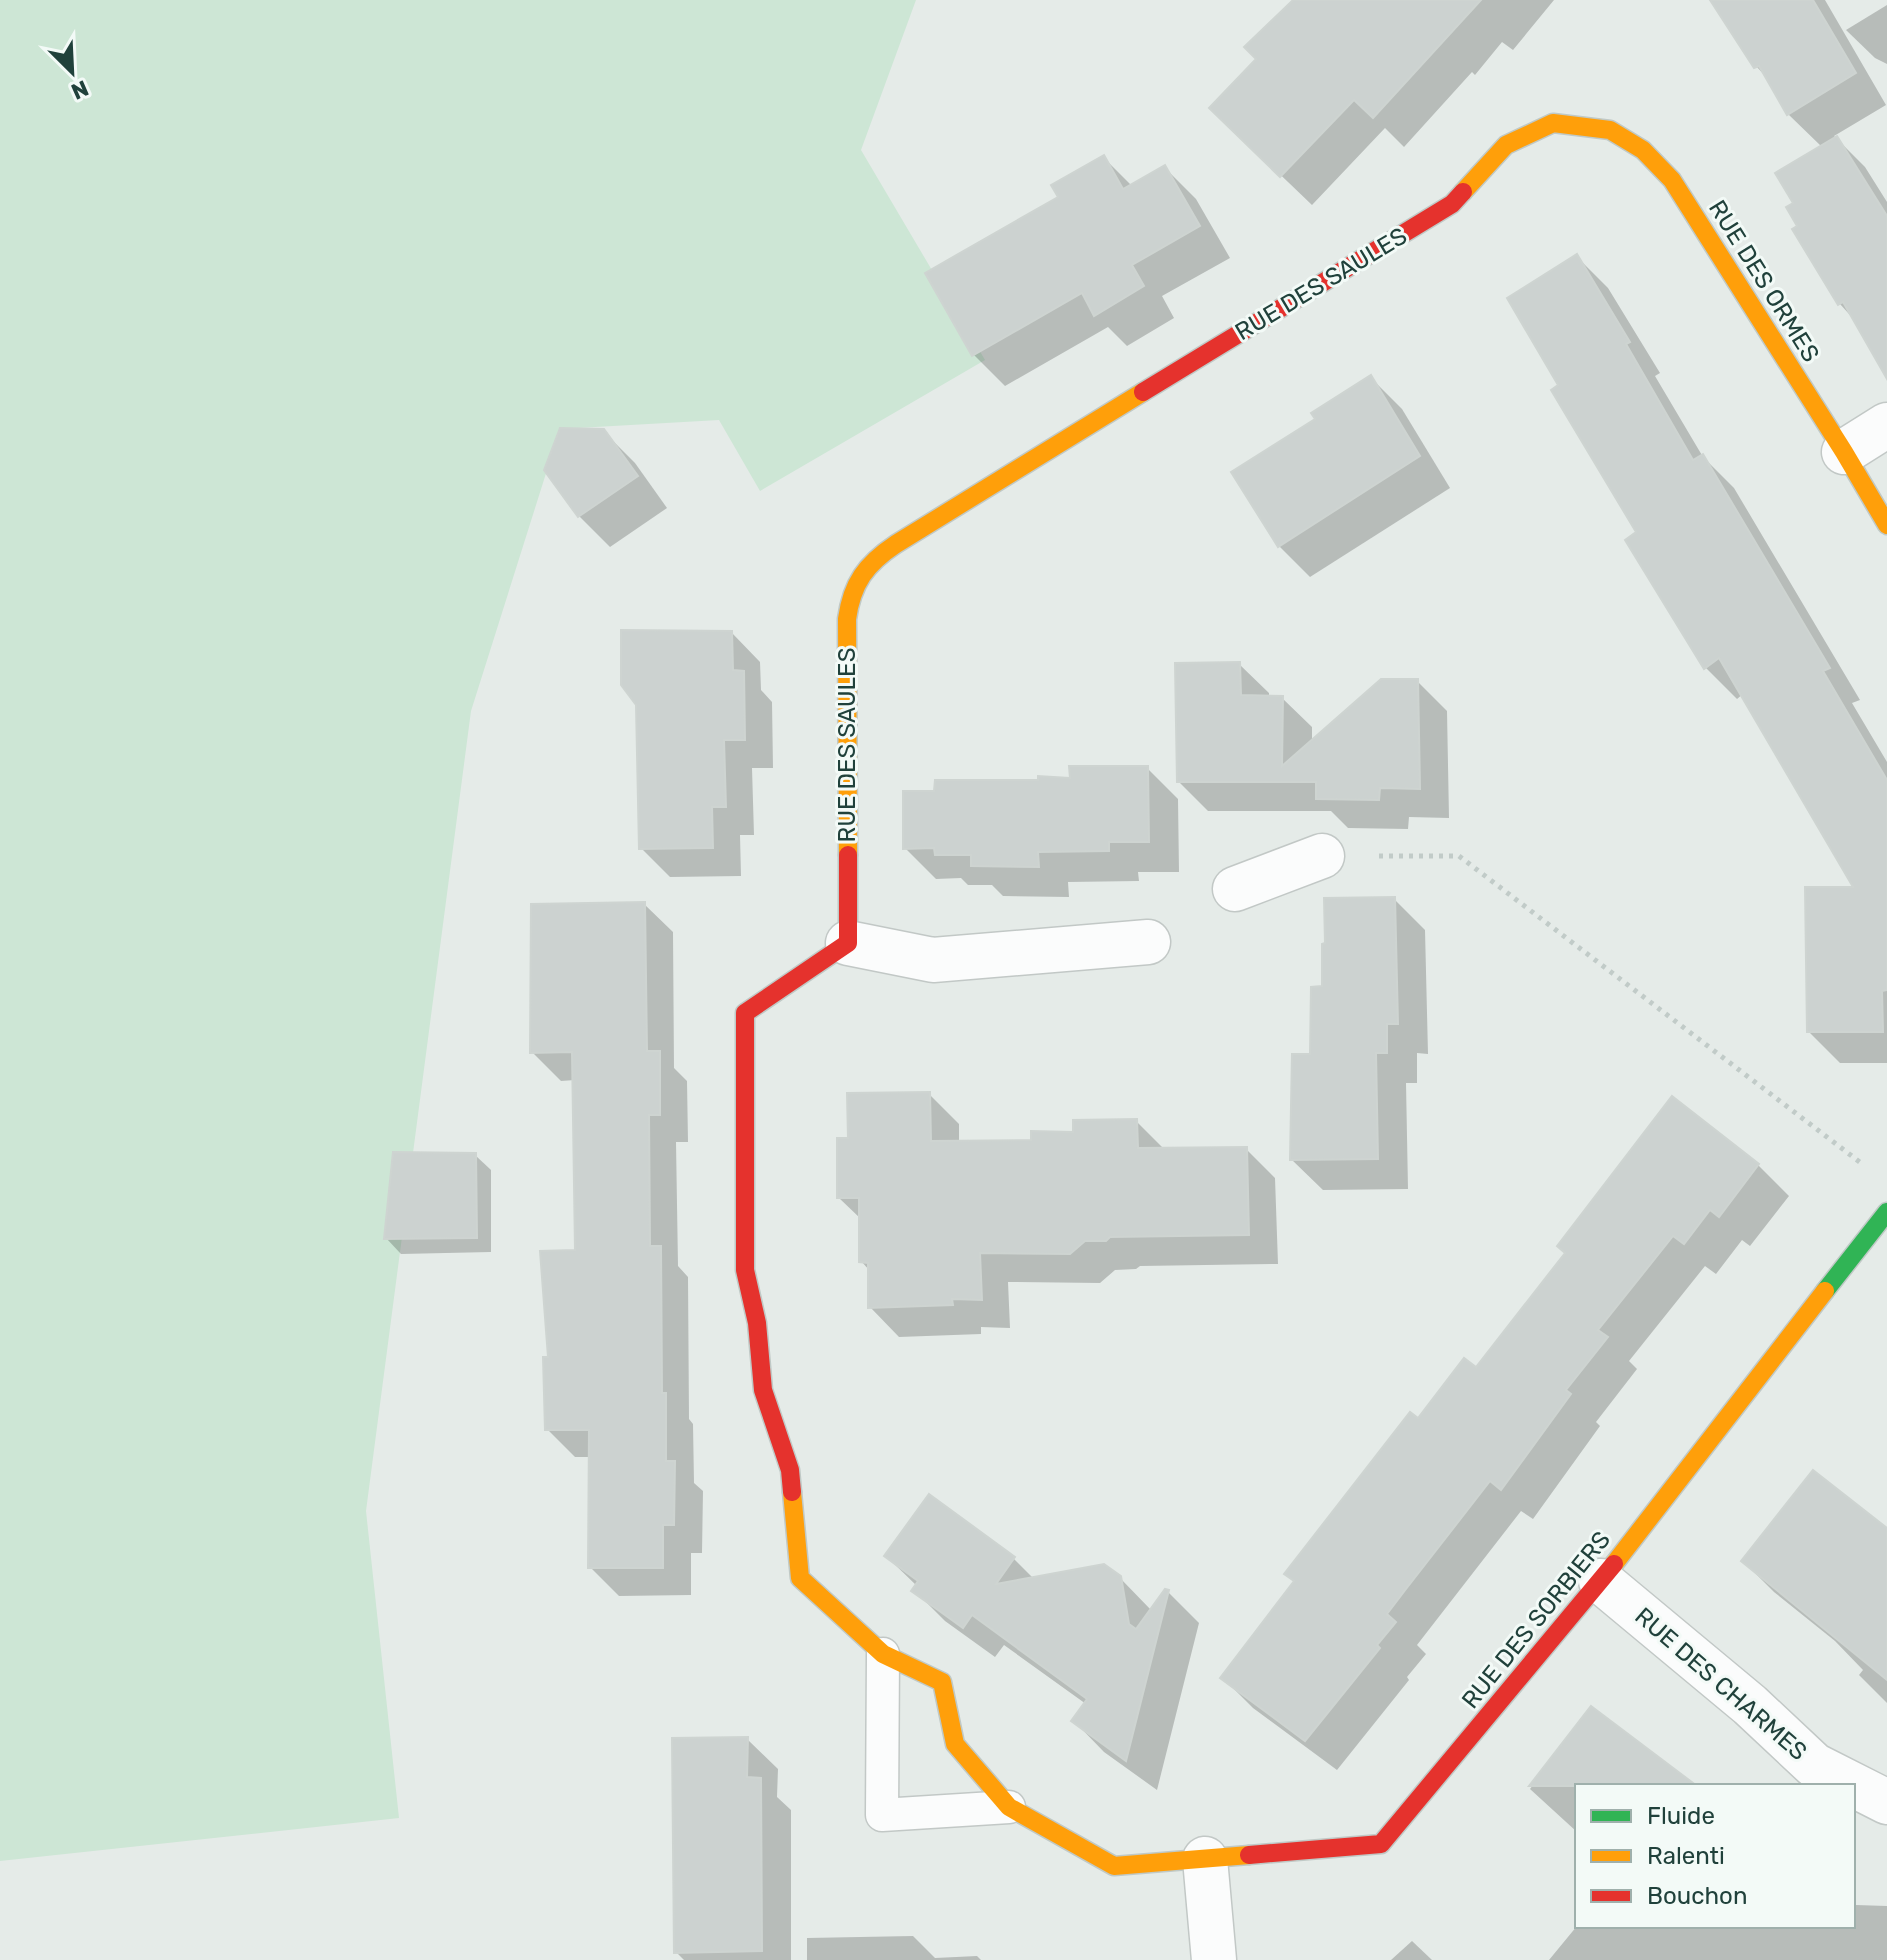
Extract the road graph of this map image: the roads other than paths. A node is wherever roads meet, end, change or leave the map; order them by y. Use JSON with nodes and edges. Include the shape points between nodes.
{"nodes":[{"id":1,"x":1553,"y":123,"type":"joint"},
{"id":2,"x":1887,"y":425,"type":"edge"},
{"id":3,"x":1844,"y":452,"type":"junction"},
{"id":4,"x":1887,"y":525,"type":"edge"},
{"id":5,"x":1322,"y":856,"type":"road end"},
{"id":6,"x":1235,"y":889,"type":"dead end"},
{"id":7,"x":1148,"y":942,"type":"dead end"},
{"id":8,"x":848,"y":943,"type":"junction"},
{"id":9,"x":1887,"y":1212,"type":"edge"},
{"id":10,"x":1601,"y":1581,"type":"junction"},
{"id":11,"x":883,"y":1654,"type":"junction"},
{"id":12,"x":1851,"y":1784,"type":"edge"},
{"id":13,"x":1855,"y":1786,"type":"edge"},
{"id":14,"x":1887,"y":1802,"type":"edge"},
{"id":15,"x":1009,"y":1807,"type":"junction"},
{"id":16,"x":1205,"y":1859,"type":"junction"},
{"id":17,"x":1214,"y":1960,"type":"edge"}],
"edges":[{"from":1,"to":3,"type":"street","name":"RUE DES ORMES","via":[[1610,130],[1643,150],[1672,180]]},
{"from":1,"to":8,"type":"street","name":"RUE DES SAULES","via":[[1506,145],[1452,204],[909,535],[859,573],[847,619]]},
{"from":2,"to":3,"type":"street"},
{"from":3,"to":4,"type":"street","name":"RUE DES ORMES"},
{"from":5,"to":6,"type":"street"},
{"from":7,"to":8,"type":"street","via":[[933,960]]},
{"from":8,"to":11,"type":"street","via":[[745,1013],[745,1270],[757,1323],[763,1390],[790,1470],[800,1578]]},
{"from":9,"to":10,"type":"street","name":"RUE DES SORBIERS"},
{"from":10,"to":12,"type":"street","name":"RUE DES CHARMES","via":[[1814,1765]]},
{"from":10,"to":16,"type":"street","name":"RUE DES SORBIERS","via":[[1381,1844]]},
{"from":11,"to":15,"type":"street","via":[[942,1682],[955,1744]]},
{"from":11,"to":15,"type":"lane","via":[[882,1815]]},
{"from":13,"to":14,"type":"street","name":"RUE DES CHARMES"},
{"from":15,"to":16,"type":"street","name":"RUE DES SORBIERS","via":[[1114,1866]]},
{"from":16,"to":17,"type":"street"}]}
